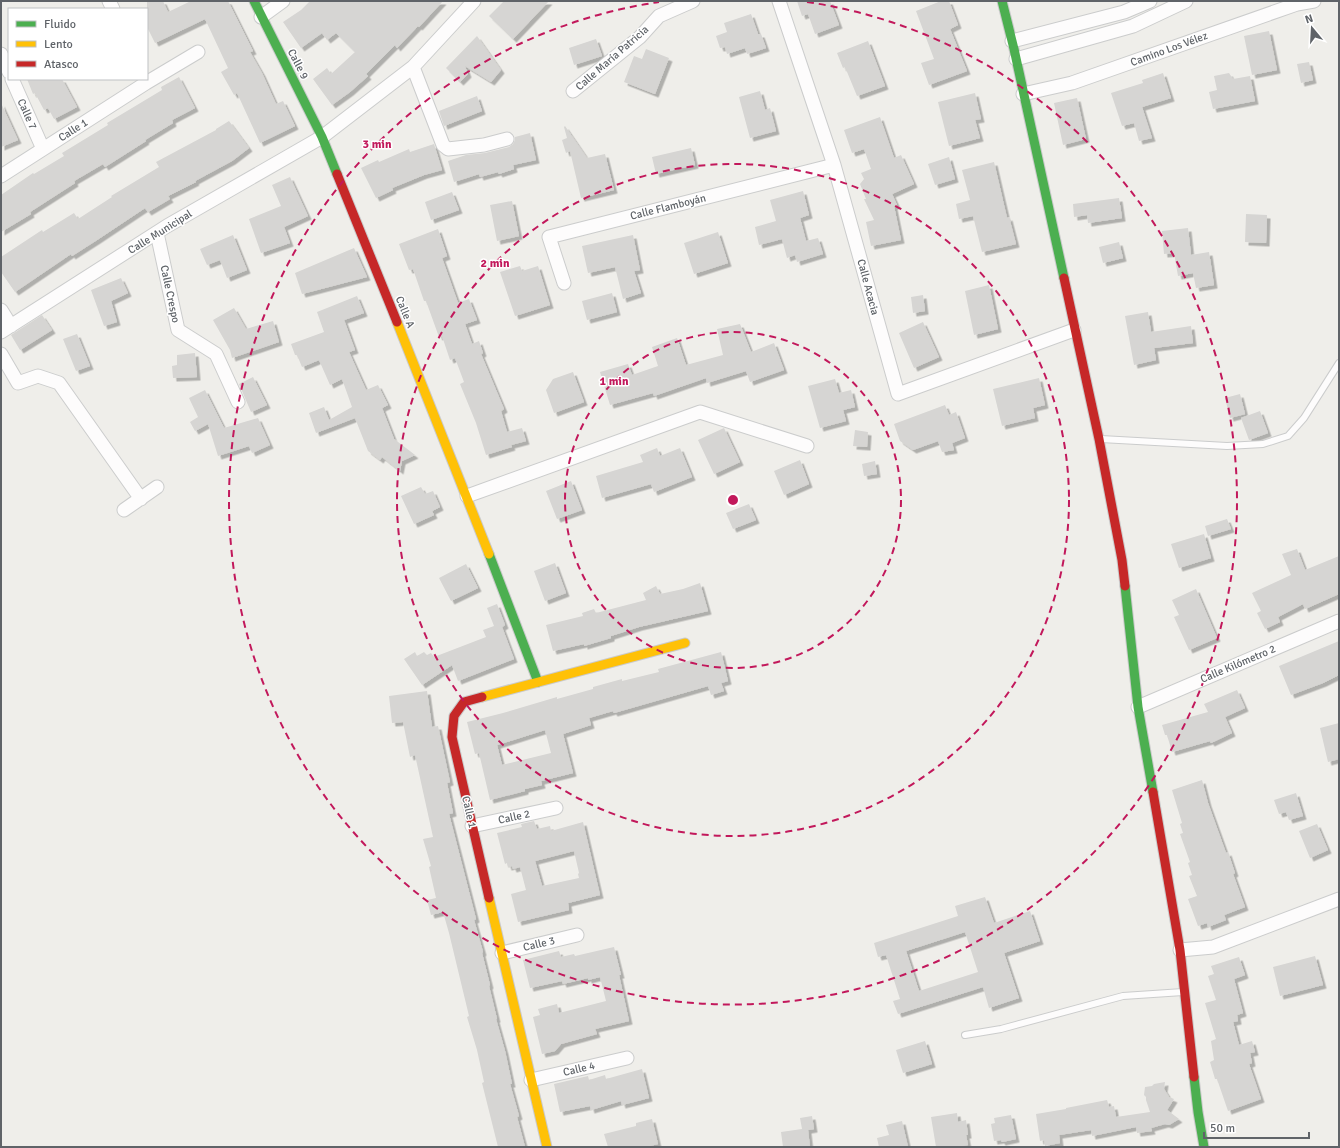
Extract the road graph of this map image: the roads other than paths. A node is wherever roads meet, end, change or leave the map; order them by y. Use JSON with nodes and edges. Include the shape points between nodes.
{"nodes":[{"id":1,"x":254,"y":1,"type":"edge"},
{"id":2,"x":283,"y":1,"type":"edge"},
{"id":3,"x":474,"y":1,"type":"edge"},
{"id":4,"x":693,"y":1,"type":"edge"},
{"id":5,"x":779,"y":1,"type":"edge"},
{"id":6,"x":1002,"y":1,"type":"edge"},
{"id":7,"x":1150,"y":1,"type":"edge"},
{"id":8,"x":1186,"y":1,"type":"edge"},
{"id":9,"x":1314,"y":1,"type":"edge"},
{"id":10,"x":261,"y":17,"type":"junction"},
{"id":11,"x":1012,"y":41,"type":"junction"},
{"id":12,"x":198,"y":52,"type":"dead end"},
{"id":13,"x":1,"y":54,"type":"edge"},
{"id":14,"x":1016,"y":59,"type":"junction"},
{"id":15,"x":413,"y":67,"type":"junction"},
{"id":16,"x":8,"y":70,"type":"edge"},
{"id":17,"x":148,"y":79,"type":"edge"},
{"id":18,"x":12,"y":80,"type":"edge"},
{"id":19,"x":145,"y":81,"type":"edge"},
{"id":20,"x":573,"y":92,"type":"dead end"},
{"id":21,"x":1023,"y":94,"type":"junction"},
{"id":22,"x":322,"y":137,"type":"junction"},
{"id":23,"x":507,"y":139,"type":"dead end"},
{"id":24,"x":43,"y":149,"type":"junction"},
{"id":25,"x":834,"y":165,"type":"junction"},
{"id":26,"x":1,"y":176,"type":"edge"},
{"id":27,"x":157,"y":233,"type":"junction"},
{"id":28,"x":564,"y":283,"type":"dead end"},
{"id":29,"x":1,"y":310,"type":"edge"},
{"id":30,"x":6,"y":329,"type":"edge"},
{"id":31,"x":1074,"y":330,"type":"junction"},
{"id":32,"x":1,"y":354,"type":"edge"},
{"id":33,"x":1339,"y":363,"type":"edge"},
{"id":34,"x":238,"y":402,"type":"dead end"},
{"id":35,"x":1099,"y":439,"type":"junction"},
{"id":36,"x":807,"y":446,"type":"dead end"},
{"id":37,"x":157,"y":487,"type":"dead end"},
{"id":38,"x":467,"y":496,"type":"junction"},
{"id":39,"x":141,"y":499,"type":"junction"},
{"id":40,"x":124,"y":510,"type":"dead end"},
{"id":41,"x":1339,"y":621,"type":"edge"},
{"id":42,"x":685,"y":642,"type":"dead end"},
{"id":43,"x":538,"y":682,"type":"junction"},
{"id":44,"x":1138,"y":707,"type":"junction"},
{"id":45,"x":556,"y":808,"type":"dead end"},
{"id":46,"x":472,"y":826,"type":"junction"},
{"id":47,"x":1339,"y":899,"type":"edge"},
{"id":48,"x":577,"y":935,"type":"dead end"},
{"id":49,"x":1180,"y":950,"type":"junction"},
{"id":50,"x":502,"y":953,"type":"junction"},
{"id":51,"x":1185,"y":992,"type":"junction"},
{"id":52,"x":965,"y":1035,"type":"dead end"},
{"id":53,"x":627,"y":1058,"type":"dead end"},
{"id":54,"x":531,"y":1080,"type":"junction"},
{"id":55,"x":547,"y":1147,"type":"edge"},
{"id":56,"x":1204,"y":1147,"type":"edge"}],
"edges":[{"from":1,"to":10,"type":"street","name":"Calle 9"},
{"from":2,"to":10,"type":"street"},
{"from":3,"to":15,"type":"street","name":"Calle Municipal"},
{"from":4,"to":20,"type":"street","name":"Calle María Patricia","via":[[659,16],[640,37]]},
{"from":5,"to":25,"type":"street","name":"Calle Acacia"},
{"from":6,"to":11,"type":"street"},
{"from":7,"to":11,"type":"street","via":[[1124,12]]},
{"from":8,"to":14,"type":"street","via":[[1133,26]]},
{"from":9,"to":21,"type":"street","name":"Camino Los Vélez","via":[[1297,4],[1072,83]]},
{"from":10,"to":22,"type":"street","name":"Calle 9"},
{"from":11,"to":14,"type":"street"},
{"from":12,"to":17,"type":"street","name":"Calle 1"},
{"from":13,"to":16,"type":"street"},
{"from":14,"to":21,"type":"street"},
{"from":15,"to":22,"type":"street","name":"Calle Municipal"},
{"from":15,"to":23,"type":"street","via":[[443,145],[448,149],[484,145]]},
{"from":18,"to":24,"type":"street","name":"Calle 7"},
{"from":19,"to":24,"type":"street","name":"Calle 1"},
{"from":21,"to":31,"type":"street"},
{"from":22,"to":27,"type":"street","name":"Calle Municipal"},
{"from":22,"to":38,"type":"street","name":"Calle A"},
{"from":24,"to":26,"type":"street","name":"Calle 1"},
{"from":25,"to":28,"type":"street","name":"Calle Flamboyán","via":[[549,236]]},
{"from":25,"to":31,"type":"street","name":"Calle Acacia","via":[[898,394]]},
{"from":27,"to":30,"type":"street","name":"Calle Municipal"},
{"from":27,"to":34,"type":"street","name":"Calle Crespo","via":[[178,330],[216,354]]},
{"from":29,"to":30,"type":"street"},
{"from":31,"to":35,"type":"street"},
{"from":32,"to":39,"type":"street","via":[[18,382],[38,376],[59,383]]},
{"from":33,"to":35,"type":"lane","via":[[1304,418],[1288,436],[1264,444],[1227,446]]},
{"from":35,"to":44,"type":"street","via":[[1122,560]]},
{"from":36,"to":38,"type":"street","via":[[700,412]]},
{"from":37,"to":39,"type":"street"},
{"from":38,"to":43,"type":"street","name":"Calle A"},
{"from":39,"to":40,"type":"street"},
{"from":41,"to":44,"type":"street","name":"Calle Kilómetro 2"},
{"from":42,"to":43,"type":"street","name":"Calle 1"},
{"from":43,"to":46,"type":"street","name":"Calle 1","via":[[464,702],[454,716],[452,737]]},
{"from":44,"to":49,"type":"street"},
{"from":45,"to":46,"type":"street","name":"Calle 2"},
{"from":46,"to":50,"type":"street","name":"Calle 1"},
{"from":47,"to":49,"type":"street","via":[[1213,947]]},
{"from":48,"to":50,"type":"street","name":"Calle 3"},
{"from":49,"to":51,"type":"street"},
{"from":50,"to":54,"type":"street","name":"Calle 1"},
{"from":51,"to":52,"type":"lane","via":[[1123,996],[1001,1029]]},
{"from":51,"to":56,"type":"street"},
{"from":53,"to":54,"type":"street","name":"Calle 4"},
{"from":54,"to":55,"type":"street","name":"Calle 1"}]}
